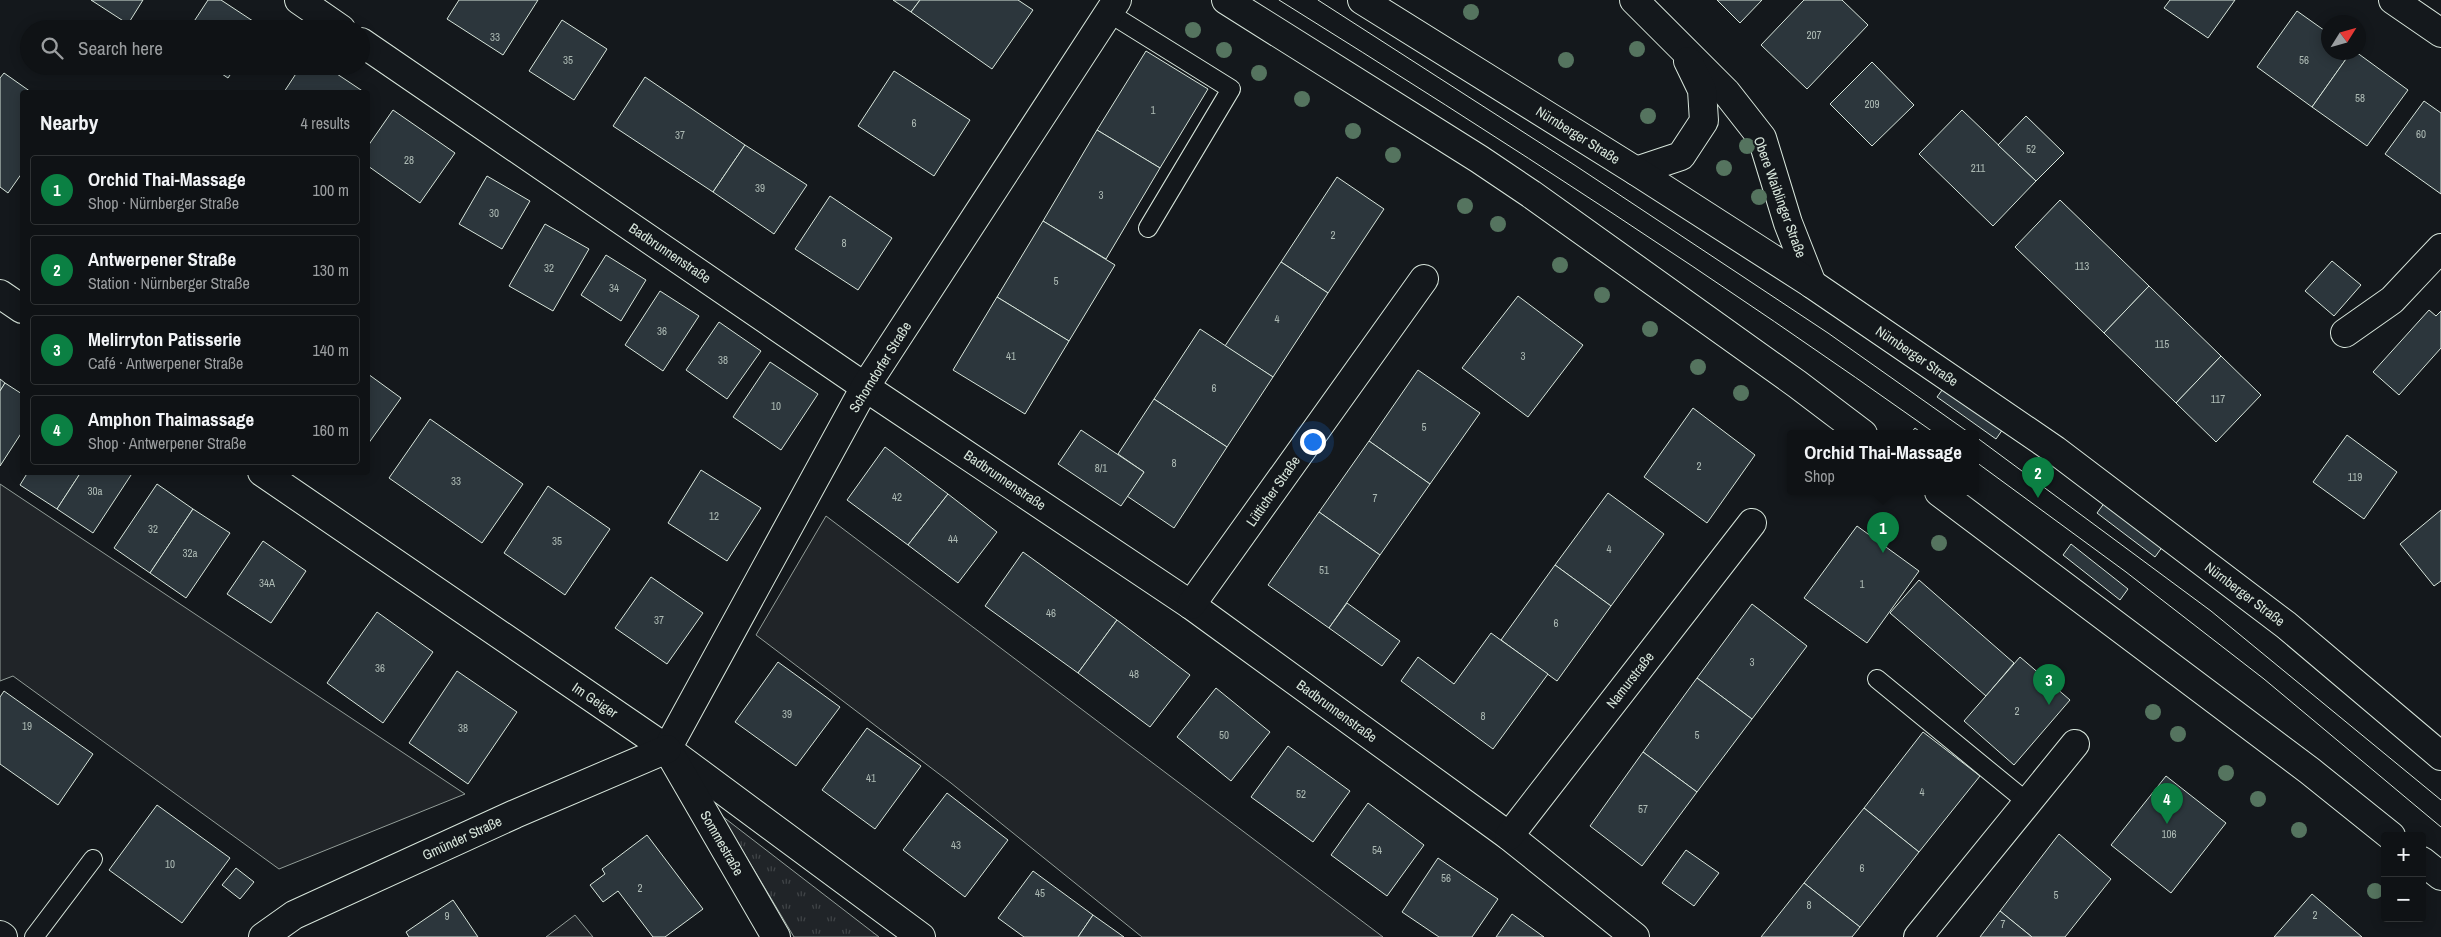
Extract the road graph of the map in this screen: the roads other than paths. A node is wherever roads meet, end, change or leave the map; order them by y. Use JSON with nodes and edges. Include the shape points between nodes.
{"nodes":[{"id":1,"x":299,"y":0,"type":"edge"},
{"id":2,"x":1226,"y":0,"type":"edge"},
{"id":3,"x":1362,"y":0,"type":"edge"},
{"id":4,"x":1634,"y":0,"type":"edge"},
{"id":5,"x":2393,"y":0,"type":"edge"},
{"id":6,"x":1113,"y":7,"type":"edge"},
{"id":7,"x":328,"y":20,"type":"edge"},
{"id":8,"x":2441,"y":33,"type":"edge"},
{"id":9,"x":370,"y":48,"type":"edge"},
{"id":10,"x":1681,"y":49,"type":"junction"},
{"id":11,"x":1636,"y":171,"type":"junction"},
{"id":12,"x":1148,"y":228,"type":"dead end"},
{"id":13,"x":2441,"y":248,"type":"edge"},
{"id":14,"x":1424,"y":279,"type":"dead end"},
{"id":15,"x":1812,"y":284,"type":"junction"},
{"id":16,"x":0,"y":294,"type":"edge"},
{"id":17,"x":20,"y":308,"type":"edge"},
{"id":18,"x":2345,"y":333,"type":"dead end"},
{"id":19,"x":866,"y":387,"type":"junction"},
{"id":20,"x":1858,"y":430,"type":"edge"},
{"id":21,"x":266,"y":475,"type":"edge"},
{"id":22,"x":1943,"y":495,"type":"edge"},
{"id":23,"x":1752,"y":524,"type":"dead end"},
{"id":24,"x":1192,"y":605,"type":"junction"},
{"id":25,"x":1877,"y":679,"type":"dead end"},
{"id":26,"x":2075,"y":744,"type":"dead end"},
{"id":27,"x":668,"y":749,"type":"junction"},
{"id":28,"x":2441,"y":756,"type":"edge"},
{"id":29,"x":2027,"y":802,"type":"junction"},
{"id":30,"x":2386,"y":832,"type":"edge"},
{"id":31,"x":1508,"y":836,"type":"junction"},
{"id":32,"x":92,"y":859,"type":"dead end"},
{"id":33,"x":2426,"y":864,"type":"edge"},
{"id":34,"x":2441,"y":876,"type":"edge"},
{"id":35,"x":34,"y":937,"type":"edge"},
{"id":36,"x":263,"y":937,"type":"edge"},
{"id":37,"x":776,"y":937,"type":"edge"},
{"id":38,"x":921,"y":937,"type":"edge"},
{"id":39,"x":1635,"y":937,"type":"edge"},
{"id":40,"x":1918,"y":937,"type":"edge"}],
"edges":[{"from":1,"to":7,"type":"street"},
{"from":2,"to":20,"type":"street","via":[[1531,194]]},
{"from":3,"to":11,"type":"street","name":"Nürnberger Straße"},
{"from":4,"to":10,"type":"street","name":"Obere Waiblinger Straße"},
{"from":5,"to":8,"type":"street"},
{"from":6,"to":12,"type":"lane","via":[[1231,89]]},
{"from":6,"to":19,"type":"street","name":"Schorndorfer Straße"},
{"from":9,"to":19,"type":"street","name":"Badbrunnenstraße"},
{"from":10,"to":11,"type":"street","name":"Obere Waiblinger Straße","via":[[1702,90],[1704,121],[1681,156]]},
{"from":10,"to":15,"type":"street","name":"Obere Waiblinger Straße","via":[[1726,92],[1762,138],[1788,223]]},
{"from":11,"to":15,"type":"street","name":"Nürnberger Straße"},
{"from":13,"to":18,"type":"street","via":[[2392,300]]},
{"from":14,"to":24,"type":"street","name":"Lütticher Straße"},
{"from":15,"to":28,"type":"street","name":"Nürnberger Straße","via":[[2055,450],[2286,625]]},
{"from":16,"to":17,"type":"street"},
{"from":19,"to":24,"type":"street","name":"Badbrunnenstraße"},
{"from":19,"to":27,"type":"street","name":"Schorndorfer Straße"},
{"from":21,"to":27,"type":"street","name":"Im Geiger"},
{"from":22,"to":30,"type":"street","via":[[2310,771]]},
{"from":23,"to":31,"type":"street","name":"Namurstraße"},
{"from":24,"to":31,"type":"street","name":"Badbrunnenstraße"},
{"from":25,"to":29,"type":"lane"},
{"from":26,"to":29,"type":"street"},
{"from":27,"to":36,"type":"street","name":"Gmünder Straße","via":[[514,814],[294,915]]},
{"from":27,"to":37,"type":"street","name":"Sommestraße"},
{"from":27,"to":38,"type":"street","name":"Im Geiger"},
{"from":29,"to":40,"type":"street"},
{"from":31,"to":39,"type":"street","name":"Badbrunnenstraße"},
{"from":32,"to":35,"type":"lane"},
{"from":33,"to":34,"type":"street"}]}
